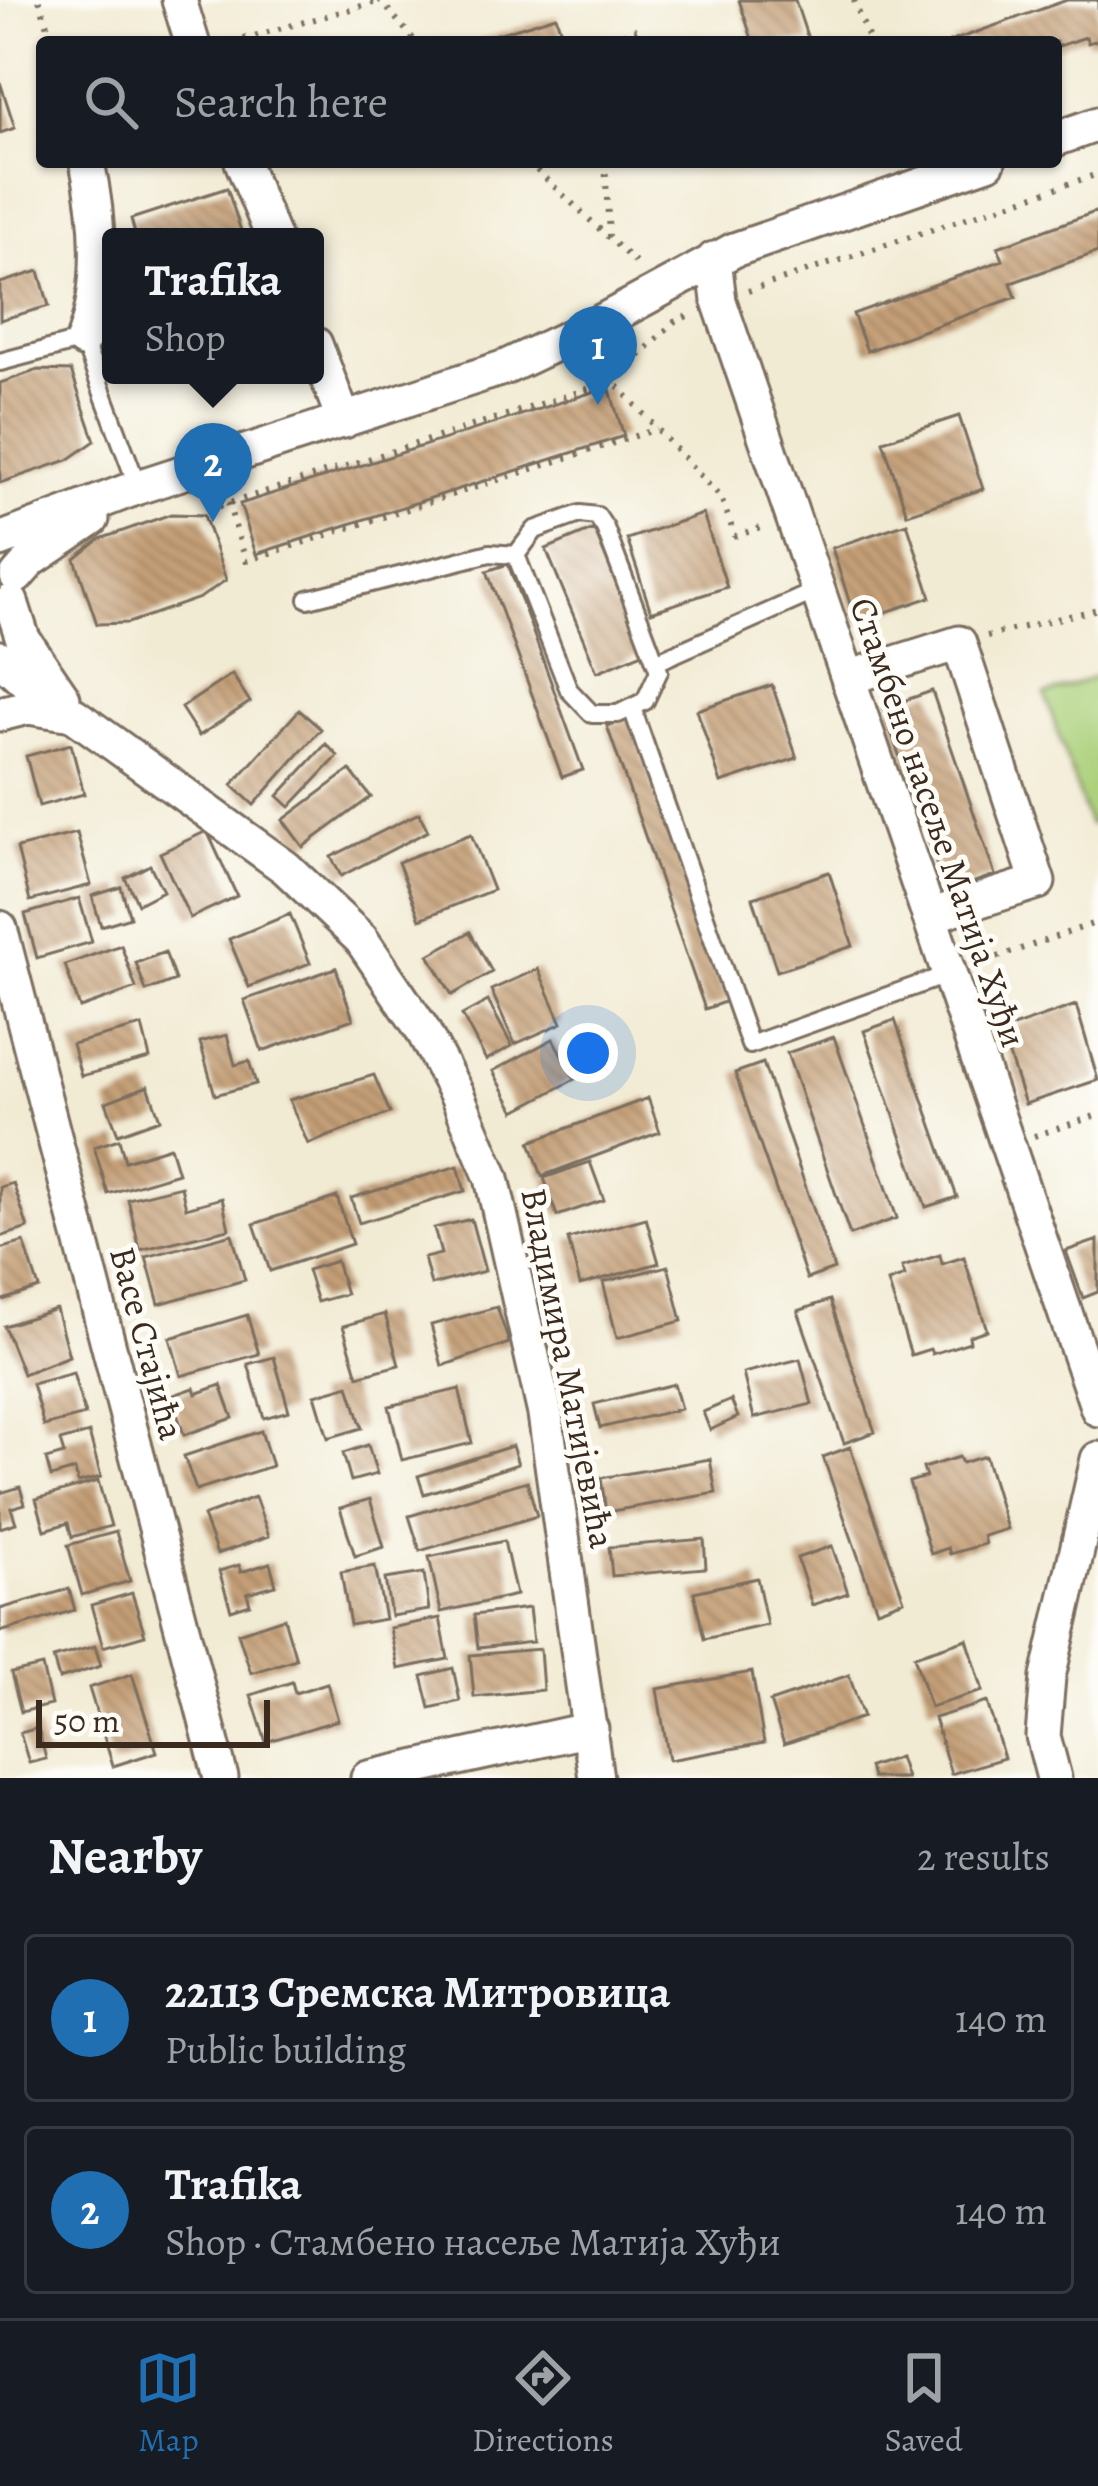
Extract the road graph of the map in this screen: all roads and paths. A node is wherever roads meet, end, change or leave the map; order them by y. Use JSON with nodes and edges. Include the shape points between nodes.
{"nodes":[{"id":1,"x":39,"y":0,"type":"edge"},
{"id":2,"x":179,"y":0,"type":"edge"},
{"id":3,"x":380,"y":0,"type":"edge"},
{"id":4,"x":854,"y":0,"type":"edge"},
{"id":5,"x":642,"y":27,"type":"dead end"},
{"id":6,"x":51,"y":36,"type":"edge"},
{"id":7,"x":190,"y":36,"type":"edge"},
{"id":8,"x":253,"y":36,"type":"edge"},
{"id":9,"x":411,"y":36,"type":"edge"},
{"id":10,"x":617,"y":36,"type":"edge"},
{"id":11,"x":868,"y":36,"type":"edge"},
{"id":12,"x":1098,"y":124,"type":"edge"},
{"id":13,"x":1062,"y":137,"type":"edge"},
{"id":14,"x":88,"y":168,"type":"edge"},
{"id":15,"x":244,"y":168,"type":"edge"},
{"id":16,"x":534,"y":168,"type":"edge"},
{"id":17,"x":605,"y":168,"type":"edge"},
{"id":18,"x":971,"y":168,"type":"edge"},
{"id":19,"x":1098,"y":174,"type":"edge"},
{"id":20,"x":269,"y":228,"type":"edge"},
{"id":21,"x":609,"y":239,"type":"junction"},
{"id":22,"x":714,"y":259,"type":"junction"},
{"id":23,"x":662,"y":287,"type":"junction"},
{"id":24,"x":719,"y":301,"type":"junction"},
{"id":25,"x":83,"y":340,"type":"junction"},
{"id":26,"x":0,"y":362,"type":"edge"},
{"id":27,"x":324,"y":368,"type":"edge"},
{"id":28,"x":613,"y":381,"type":"junction"},
{"id":29,"x":344,"y":421,"type":"junction"},
{"id":30,"x":657,"y":428,"type":"junction"},
{"id":31,"x":138,"y":487,"type":"junction"},
{"id":32,"x":228,"y":503,"type":"junction"},
{"id":33,"x":208,"y":510,"type":"dead end"},
{"id":34,"x":793,"y":518,"type":"junction"},
{"id":35,"x":0,"y":540,"type":"edge"},
{"id":36,"x":516,"y":555,"type":"junction"},
{"id":37,"x":818,"y":590,"type":"junction"},
{"id":38,"x":9,"y":598,"type":"edge"},
{"id":39,"x":308,"y":598,"type":"dead end"},
{"id":40,"x":1094,"y":610,"type":"dead end"},
{"id":41,"x":1098,"y":622,"type":"edge"},
{"id":42,"x":0,"y":658,"type":"edge"},
{"id":43,"x":656,"y":662,"type":"junction"},
{"id":44,"x":848,"y":678,"type":"junction"},
{"id":45,"x":632,"y":708,"type":"junction"},
{"id":46,"x":0,"y":714,"type":"edge"},
{"id":47,"x":74,"y":715,"type":"junction"},
{"id":48,"x":929,"y":916,"type":"junction"},
{"id":49,"x":1098,"y":922,"type":"edge"},
{"id":50,"x":0,"y":928,"type":"edge"},
{"id":51,"x":949,"y":974,"type":"junction"},
{"id":52,"x":1098,"y":1115,"type":"edge"},
{"id":53,"x":1007,"y":1144,"type":"junction"},
{"id":54,"x":1098,"y":1409,"type":"edge"},
{"id":55,"x":1098,"y":1459,"type":"edge"},
{"id":56,"x":591,"y":1730,"type":"junction"},
{"id":57,"x":220,"y":1778,"type":"edge"},
{"id":58,"x":368,"y":1778,"type":"edge"},
{"id":59,"x":596,"y":1778,"type":"edge"},
{"id":60,"x":1054,"y":1778,"type":"edge"}],
"edges":[{"from":1,"to":6,"type":"path"},
{"from":2,"to":7,"type":"street"},
{"from":3,"to":8,"type":"path"},
{"from":3,"to":9,"type":"path"},
{"from":4,"to":11,"type":"path"},
{"from":5,"to":10,"type":"path"},
{"from":12,"to":13,"type":"street"},
{"from":14,"to":25,"type":"street","via":[[98,211]]},
{"from":15,"to":20,"type":"street"},
{"from":16,"to":21,"type":"path"},
{"from":17,"to":21,"type":"path"},
{"from":18,"to":22,"type":"street"},
{"from":19,"to":24,"type":"path"},
{"from":21,"to":23,"type":"path"},
{"from":22,"to":23,"type":"street"},
{"from":22,"to":24,"type":"street","name":"Стамбено насеље Матија Хуђи"},
{"from":23,"to":29,"type":"street","via":[[506,368]]},
{"from":24,"to":28,"type":"path","via":[[674,322]]},
{"from":24,"to":34,"type":"street","name":"Стамбено насеље Матија Хуђи"},
{"from":25,"to":26,"type":"lane"},
{"from":25,"to":31,"type":"lane"},
{"from":27,"to":29,"type":"street"},
{"from":28,"to":30,"type":"path"},
{"from":28,"to":32,"type":"path"},
{"from":29,"to":31,"type":"street"},
{"from":30,"to":32,"type":"path","via":[[246,561]]},
{"from":30,"to":34,"type":"path","via":[[721,498],[735,536]]},
{"from":31,"to":35,"type":"street"},
{"from":31,"to":38,"type":"street","via":[[31,560]]},
{"from":32,"to":33,"type":"path"},
{"from":34,"to":37,"type":"street","name":"Стамбено насеље Матија Хуђи"},
{"from":35,"to":38,"type":"street","name":"Владимира Матијевића","via":[[12,556]]},
{"from":36,"to":39,"type":"lane","via":[[490,554]]},
{"from":36,"to":43,"type":"lane","via":[[535,530],[597,516]]},
{"from":36,"to":45,"type":"lane","via":[[577,701],[592,714]]},
{"from":37,"to":43,"type":"lane"},
{"from":37,"to":44,"type":"street","name":"Стамбено насеље Матија Хуђи"},
{"from":38,"to":47,"type":"street","name":"Владимира Матијевића","via":[[23,639]]},
{"from":40,"to":41,"type":"path"},
{"from":42,"to":47,"type":"street","name":"Владимира Матијевића"},
{"from":43,"to":45,"type":"lane","via":[[652,691]]},
{"from":44,"to":48,"type":"street","name":"Стамбено насеље Матија Хуђи"},
{"from":44,"to":48,"type":"street","via":[[959,643],[1038,882]]},
{"from":45,"to":51,"type":"lane","via":[[750,1045]]},
{"from":46,"to":47,"type":"street","via":[[28,707]]},
{"from":47,"to":56,"type":"street","name":"Владимира Матијевића","via":[[286,868],[361,939],[458,1094],[492,1178],[545,1414]]},
{"from":48,"to":51,"type":"street","name":"Стамбено насеље Матија Хуђи"},
{"from":49,"to":51,"type":"path"},
{"from":50,"to":57,"type":"street","name":"Васе Стајића"},
{"from":51,"to":53,"type":"street","name":"Стамбено насеље Матија Хуђи"},
{"from":52,"to":53,"type":"path"},
{"from":53,"to":54,"type":"street","name":"Стамбено насеље Матија Хуђи"},
{"from":55,"to":60,"type":"street","via":[[1048,1677],[1043,1736]]},
{"from":56,"to":58,"type":"street"},
{"from":56,"to":59,"type":"street","name":"Владимира Матијевића"}]}
